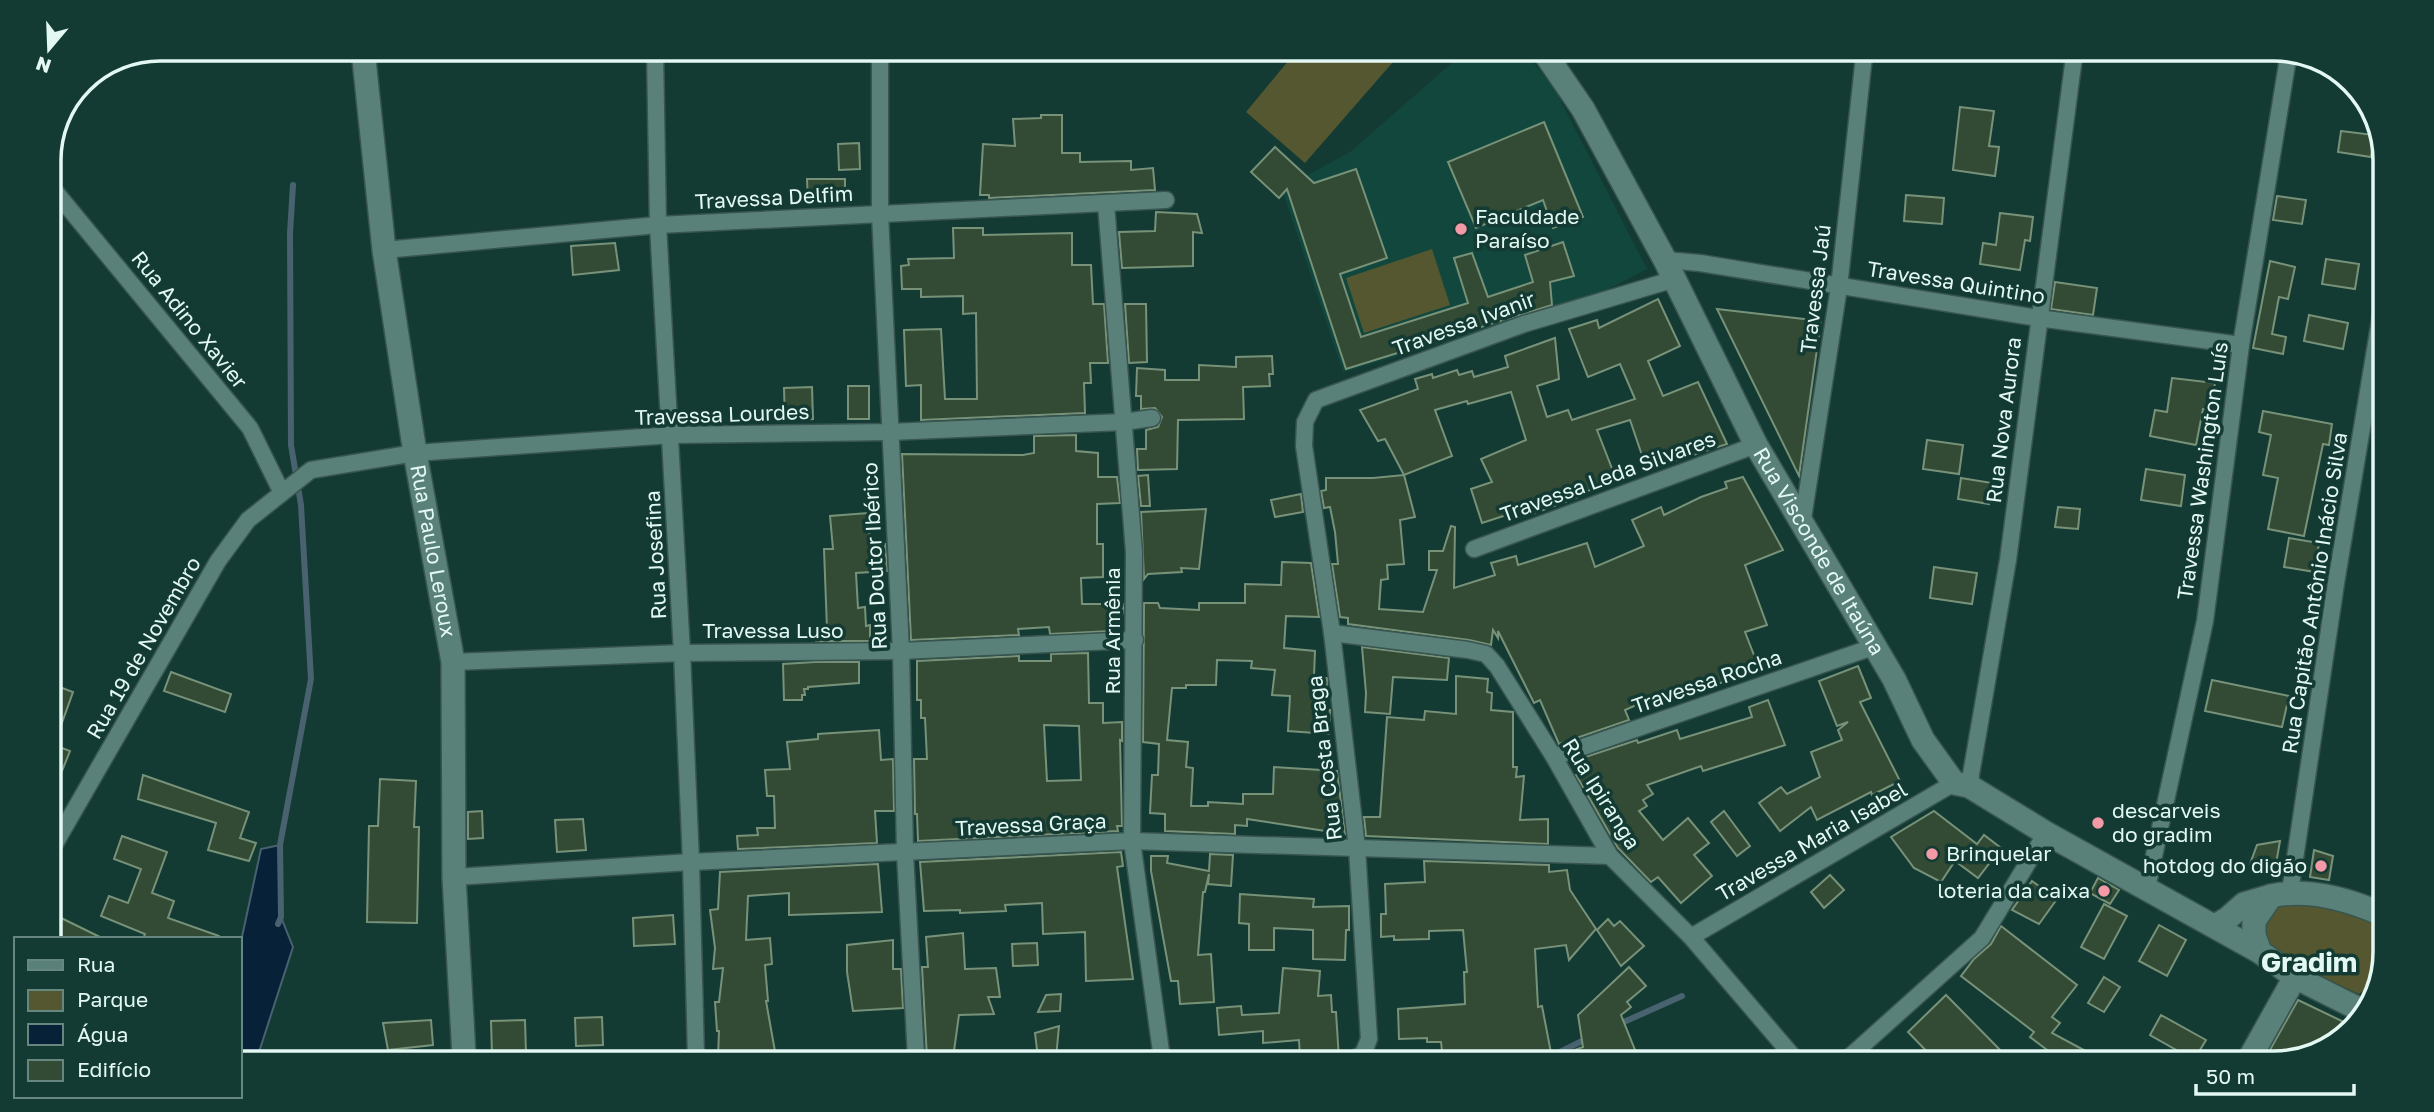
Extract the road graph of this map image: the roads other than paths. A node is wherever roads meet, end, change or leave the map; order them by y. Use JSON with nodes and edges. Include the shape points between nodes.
{"nodes":[{"id":1,"x":364,"y":61,"type":"edge"},
{"id":2,"x":655,"y":61,"type":"edge"},
{"id":3,"x":880,"y":61,"type":"edge"},
{"id":4,"x":1550,"y":61,"type":"edge"},
{"id":5,"x":1863,"y":61,"type":"edge"},
{"id":6,"x":2073,"y":61,"type":"edge"},
{"id":7,"x":2287,"y":62,"type":"edge"},
{"id":8,"x":61,"y":199,"type":"edge"},
{"id":9,"x":1167,"y":200,"type":"dead end"},
{"id":10,"x":1106,"y":204,"type":"junction"},
{"id":11,"x":880,"y":214,"type":"junction"},
{"id":12,"x":658,"y":226,"type":"junction"},
{"id":13,"x":384,"y":250,"type":"junction"},
{"id":14,"x":1670,"y":269,"type":"junction"},
{"id":15,"x":1839,"y":287,"type":"junction"},
{"id":16,"x":2038,"y":318,"type":"junction"},
{"id":17,"x":2241,"y":345,"type":"junction"},
{"id":18,"x":2373,"y":362,"type":"edge"},
{"id":19,"x":1152,"y":418,"type":"dead end"},
{"id":20,"x":1124,"y":422,"type":"junction"},
{"id":21,"x":889,"y":432,"type":"junction"},
{"id":22,"x":672,"y":435,"type":"junction"},
{"id":23,"x":1756,"y":445,"type":"junction"},
{"id":24,"x":1304,"y":446,"type":"joint"},
{"id":25,"x":415,"y":453,"type":"junction"},
{"id":26,"x":297,"y":480,"type":"joint"},
{"id":27,"x":282,"y":493,"type":"junction"},
{"id":28,"x":1802,"y":526,"type":"junction"},
{"id":29,"x":1474,"y":549,"type":"dead end"},
{"id":30,"x":1332,"y":633,"type":"junction"},
{"id":31,"x":1135,"y":640,"type":"junction"},
{"id":32,"x":1873,"y":647,"type":"junction"},
{"id":33,"x":901,"y":651,"type":"junction"},
{"id":34,"x":682,"y":653,"type":"junction"},
{"id":35,"x":453,"y":662,"type":"junction"},
{"id":36,"x":1554,"y":757,"type":"junction"},
{"id":37,"x":1961,"y":785,"type":"junction"},
{"id":38,"x":61,"y":833,"type":"edge"},
{"id":39,"x":2046,"y":833,"type":"junction"},
{"id":40,"x":1132,"y":841,"type":"junction"},
{"id":41,"x":1356,"y":848,"type":"junction"},
{"id":42,"x":905,"y":853,"type":"junction"},
{"id":43,"x":1610,"y":856,"type":"junction"},
{"id":44,"x":691,"y":862,"type":"junction"},
{"id":45,"x":454,"y":877,"type":"junction"},
{"id":46,"x":2147,"y":888,"type":"junction"},
{"id":47,"x":2280,"y":894,"type":"junction"},
{"id":48,"x":2373,"y":911,"type":"edge"},
{"id":49,"x":2215,"y":926,"type":"junction"},
{"id":50,"x":1691,"y":937,"type":"junction"},
{"id":51,"x":2260,"y":952,"type":"junction"},
{"id":52,"x":2295,"y":977,"type":"junction"},
{"id":53,"x":2356,"y":1007,"type":"edge"},
{"id":54,"x":464,"y":1051,"type":"edge"},
{"id":55,"x":696,"y":1051,"type":"edge"},
{"id":56,"x":916,"y":1051,"type":"edge"},
{"id":57,"x":1161,"y":1051,"type":"edge"},
{"id":58,"x":1364,"y":1051,"type":"edge"},
{"id":59,"x":1788,"y":1051,"type":"edge"},
{"id":60,"x":1856,"y":1051,"type":"edge"},
{"id":61,"x":2254,"y":1051,"type":"edge"}],
"edges":[{"from":1,"to":13,"type":"main road","name":"Rua Paulo Leroux"},
{"from":2,"to":12,"type":"street","name":"Rua Josefina"},
{"from":3,"to":11,"type":"street","name":"Rua Doutor Ibérico"},
{"from":4,"to":14,"type":"main road","name":"Rua Visconde de Itaúna","via":[[1583,109]]},
{"from":5,"to":15,"type":"street","name":"Travessa Jaú"},
{"from":6,"to":16,"type":"street","name":"Rua Nova Aurora"},
{"from":7,"to":17,"type":"street","name":"Travessa Washington Luís"},
{"from":8,"to":27,"type":"street","name":"Rua Adino Xavier","via":[[250,428]]},
{"from":9,"to":10,"type":"street","name":"Travessa Delfim"},
{"from":10,"to":11,"type":"street","name":"Travessa Delfim"},
{"from":10,"to":20,"type":"street","name":"Rua Armênia"},
{"from":11,"to":12,"type":"street","name":"Travessa Delfim"},
{"from":11,"to":21,"type":"street","name":"Rua Doutor Ibérico"},
{"from":12,"to":13,"type":"street","name":"Travessa Delfim"},
{"from":12,"to":22,"type":"street","name":"Rua Josefina"},
{"from":13,"to":25,"type":"main road","name":"Rua Paulo Leroux"},
{"from":14,"to":15,"type":"street","name":"Travessa Quintino","via":[[1700,263]]},
{"from":14,"to":23,"type":"main road","name":"Rua Visconde de Itaúna"},
{"from":14,"to":24,"type":"street","name":"Travessa Ivanir","via":[[1316,400],[1305,422]]},
{"from":15,"to":16,"type":"street","name":"Travessa Quintino"},
{"from":15,"to":28,"type":"street","name":"Travessa Jaú"},
{"from":16,"to":17,"type":"street","name":"Travessa Quintino"},
{"from":16,"to":37,"type":"street","name":"Rua Nova Aurora","via":[[2008,560]]},
{"from":17,"to":46,"type":"street","name":"Travessa Washington Luís","via":[[2205,621]]},
{"from":18,"to":47,"type":"street","name":"Rua Capitão Antônio Inácio Silva"},
{"from":19,"to":20,"type":"street","name":"Travessa Lourdes"},
{"from":20,"to":21,"type":"street","name":"Travessa Lourdes"},
{"from":20,"to":31,"type":"street","name":"Rua Armênia"},
{"from":21,"to":22,"type":"street","name":"Travessa Lourdes"},
{"from":21,"to":33,"type":"street","name":"Rua Doutor Ibérico"},
{"from":22,"to":25,"type":"street","name":"Travessa Lourdes"},
{"from":22,"to":34,"type":"street","name":"Rua Josefina"},
{"from":23,"to":28,"type":"main road","name":"Rua Visconde de Itaúna"},
{"from":23,"to":29,"type":"street","name":"Travessa Leda Silvares"},
{"from":24,"to":30,"type":"street","name":"Rua Costa Braga"},
{"from":25,"to":26,"type":"street","name":"Travessa Lourdes","via":[[311,470]]},
{"from":25,"to":35,"type":"main road","name":"Rua Paulo Leroux"},
{"from":26,"to":27,"type":"street","name":"Rua 19 de Novembro"},
{"from":27,"to":38,"type":"street","name":"Rua 19 de Novembro","via":[[248,520],[218,561]]},
{"from":28,"to":32,"type":"main road","name":"Rua Visconde de Itaúna"},
{"from":30,"to":36,"type":"street","name":"Rua Ipiranga","via":[[1486,654]]},
{"from":30,"to":41,"type":"street","name":"Rua Costa Braga"},
{"from":31,"to":33,"type":"street","name":"Travessa Luso"},
{"from":31,"to":40,"type":"street","name":"Rua Armênia"},
{"from":32,"to":36,"type":"street","name":"Travessa Rocha"},
{"from":32,"to":37,"type":"main road","name":"Rua Visconde de Itaúna","via":[[1923,740]]},
{"from":33,"to":34,"type":"street","name":"Travessa Luso"},
{"from":33,"to":42,"type":"street","name":"Rua Doutor Ibérico"},
{"from":34,"to":35,"type":"street","name":"Travessa Luso"},
{"from":34,"to":44,"type":"street","name":"Rua Josefina"},
{"from":35,"to":45,"type":"main road","name":"Rua Paulo Leroux"},
{"from":36,"to":43,"type":"street","name":"Rua Ipiranga"},
{"from":37,"to":39,"type":"main road","name":"Rua Visconde de Itaúna"},
{"from":37,"to":50,"type":"street","name":"Travessa Maria Isabel"},
{"from":39,"to":46,"type":"main road","name":"Rua Visconde de Itaúna"},
{"from":39,"to":60,"type":"street","via":[[1982,938]]},
{"from":40,"to":41,"type":"street","name":"Travessa Graça"},
{"from":40,"to":42,"type":"street","name":"Travessa Graça"},
{"from":40,"to":57,"type":"street","name":"Rua Armênia"},
{"from":41,"to":43,"type":"street","name":"Travessa Graça"},
{"from":41,"to":58,"type":"street","name":"Rua Costa Braga","via":[[1369,1038]]},
{"from":42,"to":44,"type":"street","name":"Travessa Graça"},
{"from":42,"to":56,"type":"street","name":"Rua Doutor Ibérico"},
{"from":43,"to":50,"type":"street","name":"Rua Ipiranga"},
{"from":44,"to":45,"type":"street","name":"Travessa Graça"},
{"from":44,"to":55,"type":"street","name":"Rua Josefina"},
{"from":45,"to":54,"type":"main road","name":"Rua Paulo Leroux"},
{"from":46,"to":49,"type":"main road","name":"Rua Visconde de Itaúna"},
{"from":47,"to":48,"type":"main road","via":[[2340,899]]},
{"from":47,"to":49,"type":"main road","via":[[2244,904]]},
{"from":47,"to":51,"type":"main road","via":[[2255,920]]},
{"from":49,"to":51,"type":"main road","name":"Rua Visconde de Itaúna"},
{"from":50,"to":59,"type":"street","name":"Rua Ipiranga"},
{"from":51,"to":52,"type":"main road","name":"Rua Visconde de Itaúna"},
{"from":52,"to":53,"type":"main road","name":"Rua Visconde de Itaúna"},
{"from":52,"to":61,"type":"main road"}]}
